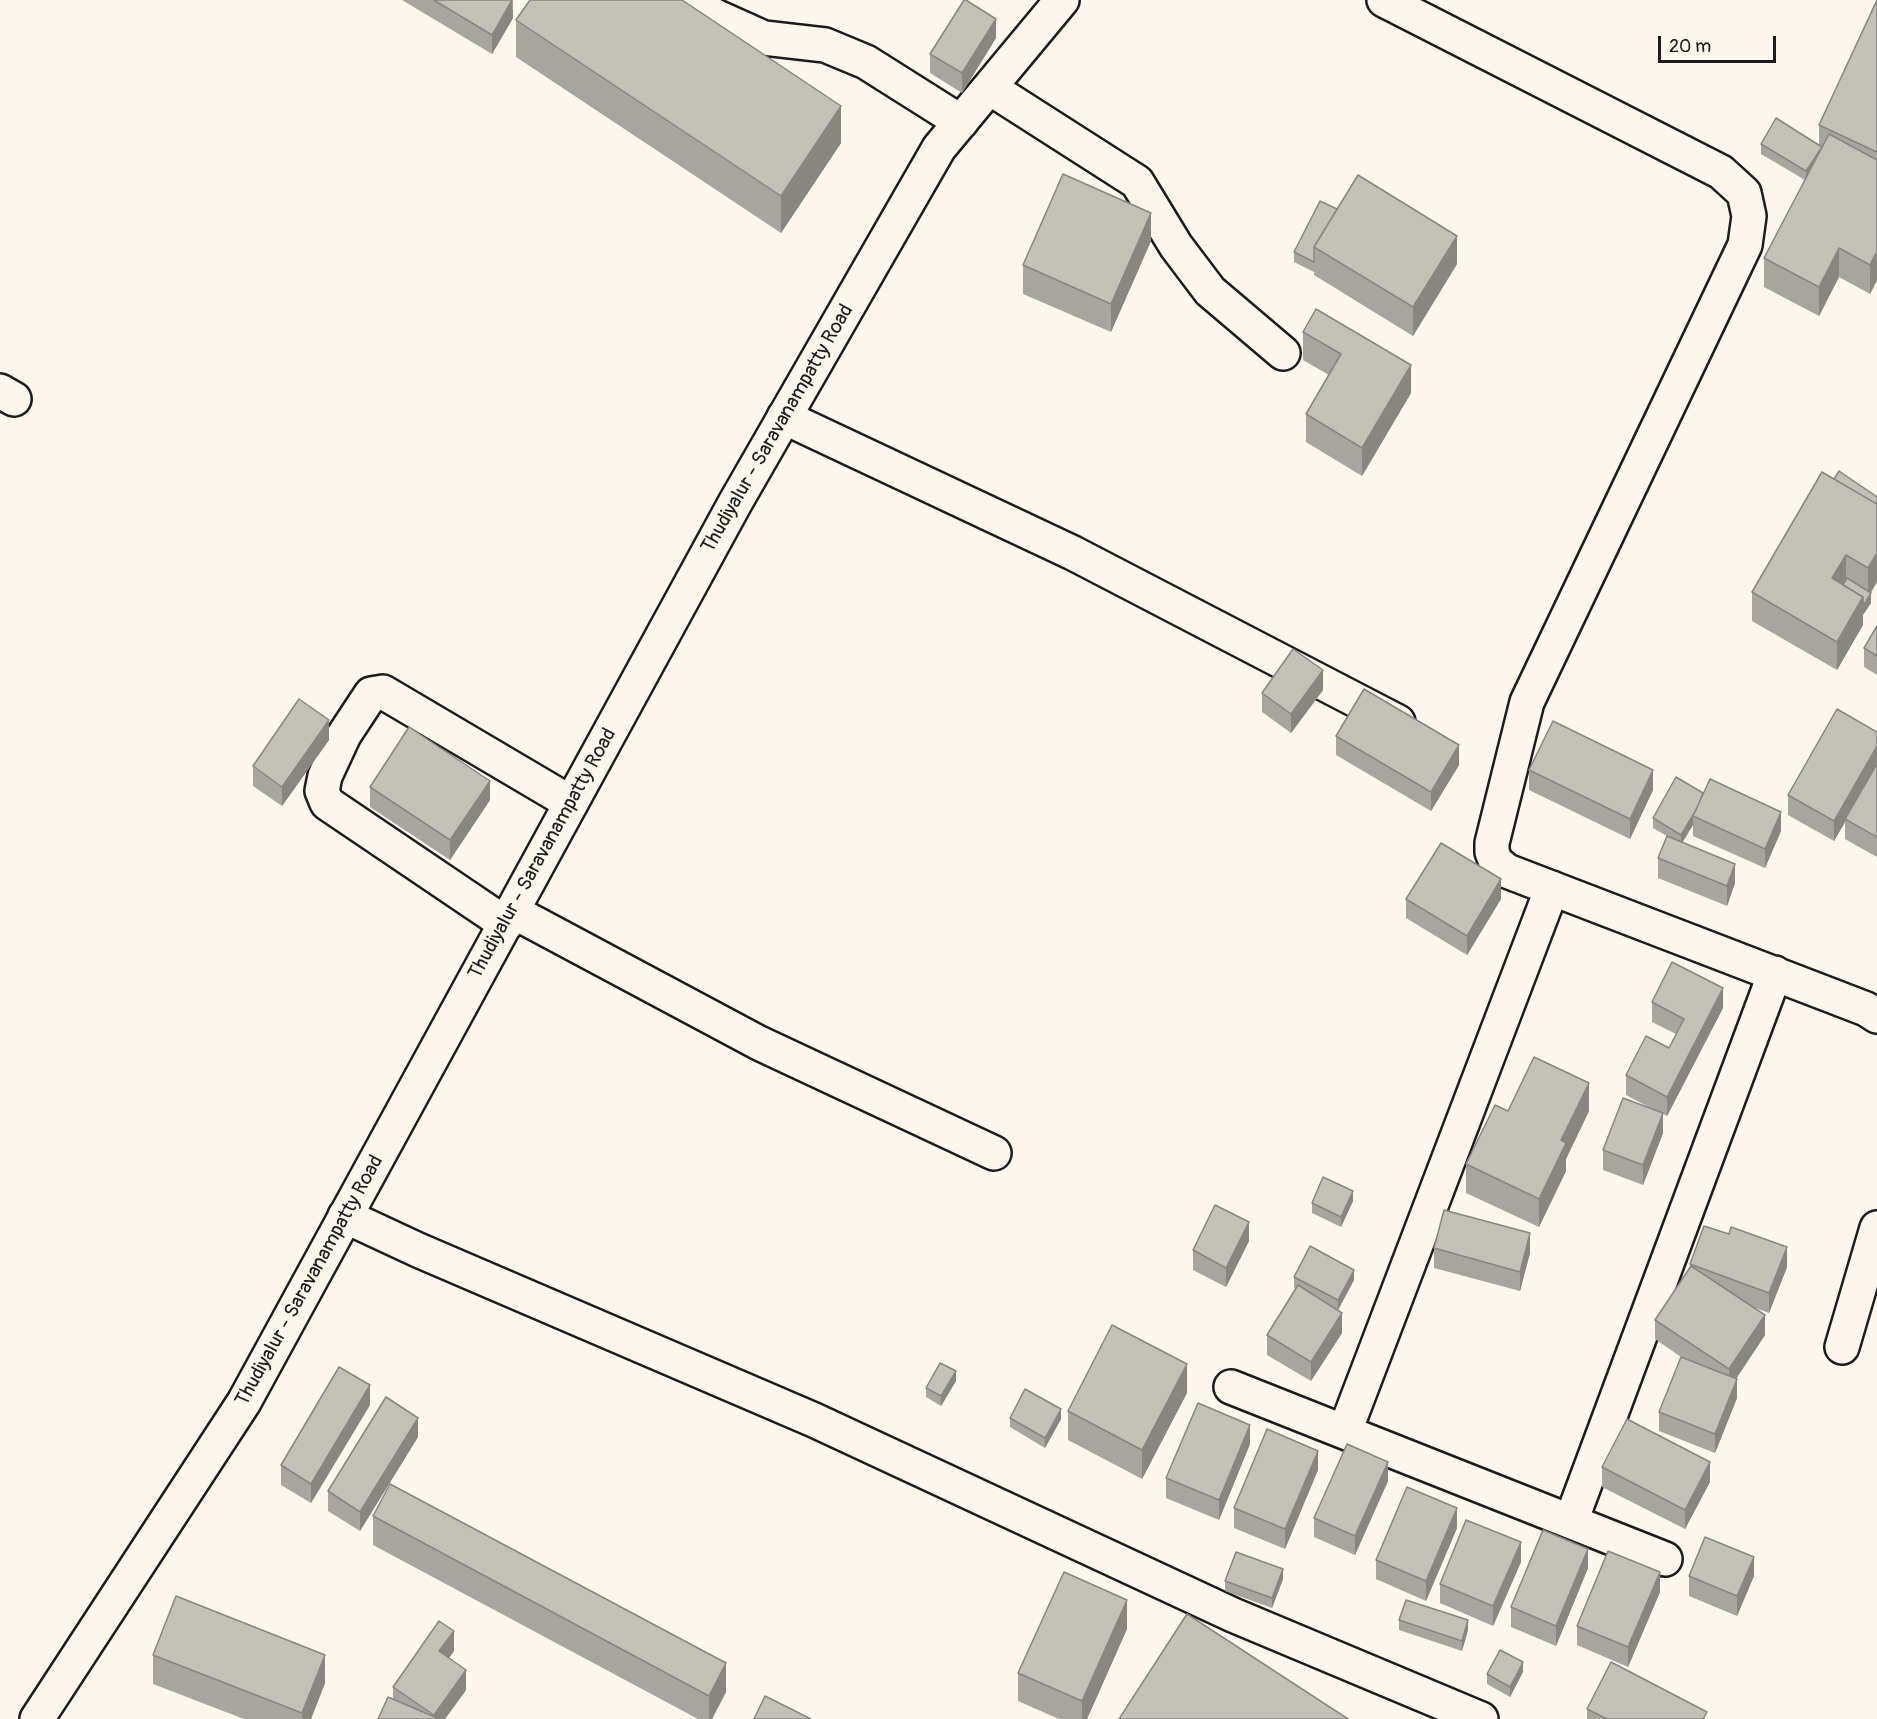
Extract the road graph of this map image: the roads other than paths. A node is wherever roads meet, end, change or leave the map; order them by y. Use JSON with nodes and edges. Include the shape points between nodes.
{"nodes":[{"id":1,"x":688,"y":0,"type":"edge"},
{"id":2,"x":1062,"y":0,"type":"edge"},
{"id":3,"x":1384,"y":0,"type":"edge"},
{"id":4,"x":990,"y":88,"type":"junction"},
{"id":5,"x":961,"y":122,"type":"junction"},
{"id":6,"x":1283,"y":353,"type":"dead end"},
{"id":7,"x":784,"y":417,"type":"junction"},
{"id":8,"x":1421,"y":734,"type":"edge"},
{"id":9,"x":571,"y":803,"type":"junction"},
{"id":10,"x":1552,"y":888,"type":"junction"},
{"id":11,"x":509,"y":917,"type":"junction"},
{"id":12,"x":1775,"y":973,"type":"junction"},
{"id":13,"x":1877,"y":1016,"type":"edge"},
{"id":14,"x":994,"y":1153,"type":"dead end"},
{"id":15,"x":345,"y":1216,"type":"junction"},
{"id":16,"x":1877,"y":1228,"type":"edge"},
{"id":17,"x":1842,"y":1347,"type":"dead end"},
{"id":18,"x":1231,"y":1387,"type":"dead end"},
{"id":19,"x":1345,"y":1431,"type":"junction"},
{"id":20,"x":1571,"y":1521,"type":"junction"},
{"id":21,"x":1665,"y":1559,"type":"dead end"},
{"id":22,"x":37,"y":1719,"type":"edge"},
{"id":23,"x":1481,"y":1719,"type":"edge"}],
"edges":[{"from":1,"to":5,"type":"street","via":[[764,38],[825,45],[866,62]]},
{"from":2,"to":4,"type":"street","name":"Thudiyalur - Saravanampatty Road"},
{"from":3,"to":10,"type":"street","via":[[1721,172],[1744,193],[1749,216],[1745,245],[1527,702],[1491,852],[1508,871]]},
{"from":4,"to":5,"type":"street","name":"Thudiyalur - Saravanampatty Road"},
{"from":4,"to":6,"type":"street","via":[[1137,182],[1176,246],[1210,291]]},
{"from":5,"to":7,"type":"street","name":"Thudiyalur - Saravanampatty Road","via":[[939,148]]},
{"from":7,"to":8,"type":"street","via":[[1073,553]]},
{"from":7,"to":9,"type":"street","name":"Thudiyalur - Saravanampatty Road"},
{"from":9,"to":11,"type":"street","name":"Thudiyalur - Saravanampatty Road"},
{"from":9,"to":11,"type":"street","via":[[383,692],[371,694],[345,735],[325,776],[322,791],[327,803]]},
{"from":10,"to":12,"type":"street"},
{"from":10,"to":19,"type":"street"},
{"from":11,"to":14,"type":"street","via":[[759,1043]]},
{"from":11,"to":15,"type":"street","name":"Thudiyalur - Saravanampatty Road"},
{"from":12,"to":13,"type":"street"},
{"from":12,"to":20,"type":"street"},
{"from":15,"to":22,"type":"street","name":"Thudiyalur - Saravanampatty Road","via":[[244,1402]]},
{"from":15,"to":23,"type":"street","via":[[814,1420],[1233,1615]]},
{"from":16,"to":17,"type":"street"},
{"from":18,"to":19,"type":"street"},
{"from":19,"to":20,"type":"street"},
{"from":20,"to":21,"type":"street"}]}
